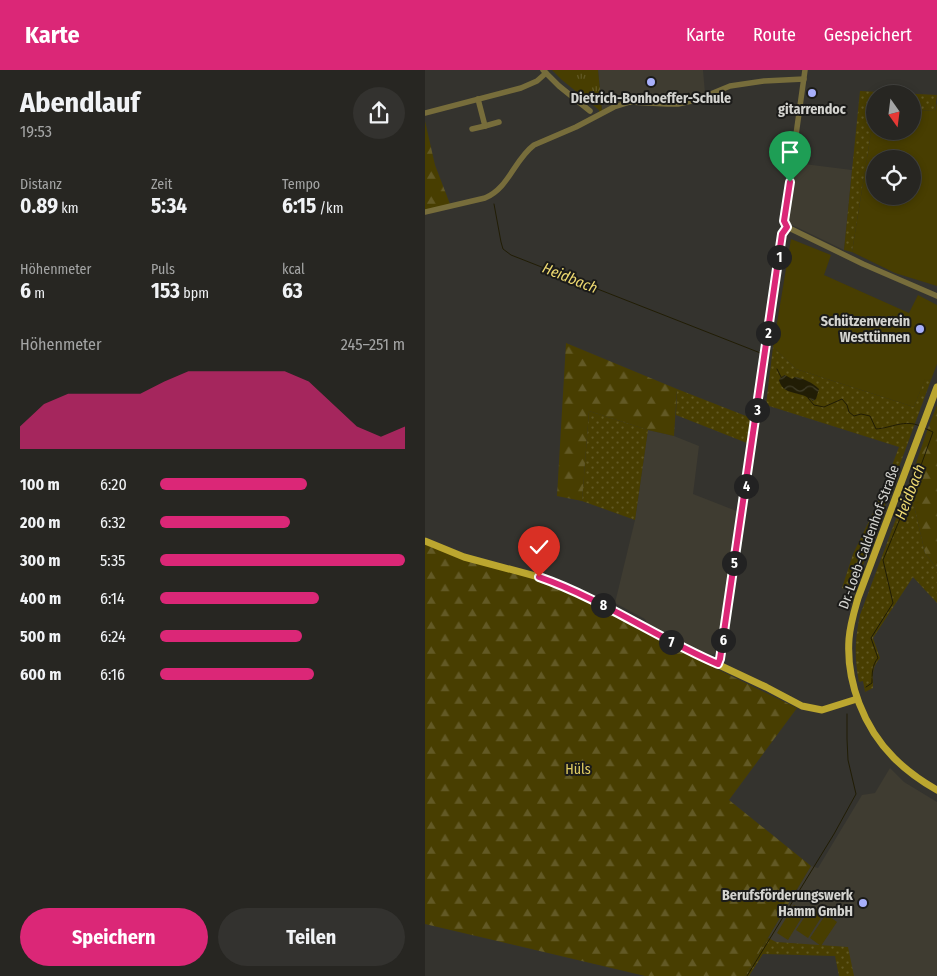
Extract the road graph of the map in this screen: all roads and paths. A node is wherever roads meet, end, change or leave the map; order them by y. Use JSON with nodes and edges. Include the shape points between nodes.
{"nodes":[{"id":1,"x":805,"y":70,"type":"edge"},
{"id":2,"x":544,"y":72,"type":"edge"},
{"id":3,"x":804,"y":79,"type":"junction"},
{"id":4,"x":478,"y":99,"type":"junction"},
{"id":5,"x":590,"y":111,"type":"dead end"},
{"id":6,"x":425,"y":113,"type":"edge"},
{"id":7,"x":499,"y":122,"type":"dead end"},
{"id":8,"x":485,"y":126,"type":"junction"},
{"id":9,"x":472,"y":130,"type":"dead end"},
{"id":10,"x":425,"y":212,"type":"edge"},
{"id":11,"x":787,"y":227,"type":"junction"},
{"id":12,"x":937,"y":296,"type":"edge"},
{"id":13,"x":937,"y":387,"type":"edge"},
{"id":14,"x":425,"y":541,"type":"edge"},
{"id":15,"x":718,"y":664,"type":"junction"},
{"id":16,"x":857,"y":699,"type":"junction"},
{"id":17,"x":937,"y":790,"type":"edge"}],
"edges":[{"from":1,"to":3,"type":"street"},
{"from":2,"to":4,"type":"street","via":[[537,81],[521,88]]},
{"from":2,"to":5,"type":"street"},
{"from":3,"to":10,"type":"street","via":[[730,86],[688,102],[630,102],[614,107],[534,145],[494,194]]},
{"from":3,"to":11,"type":"street","via":[[784,221]]},
{"from":4,"to":6,"type":"street"},
{"from":4,"to":8,"type":"street"},
{"from":7,"to":8,"type":"street"},
{"from":8,"to":9,"type":"street"},
{"from":11,"to":12,"type":"street"},
{"from":11,"to":15,"type":"street","via":[[782,234]]},
{"from":13,"to":16,"type":"main road","name":"Dr.-Loeb-Caldenhof-Straße","via":[[852,618],[850,665]]},
{"from":14,"to":15,"type":"main road","via":[[464,557],[557,583]]},
{"from":15,"to":16,"type":"main road","via":[[808,708],[822,710]]},
{"from":16,"to":17,"type":"main road","name":"Dr.-Loeb-Caldenhof-Straße","via":[[867,722],[884,747],[913,775]]}]}
